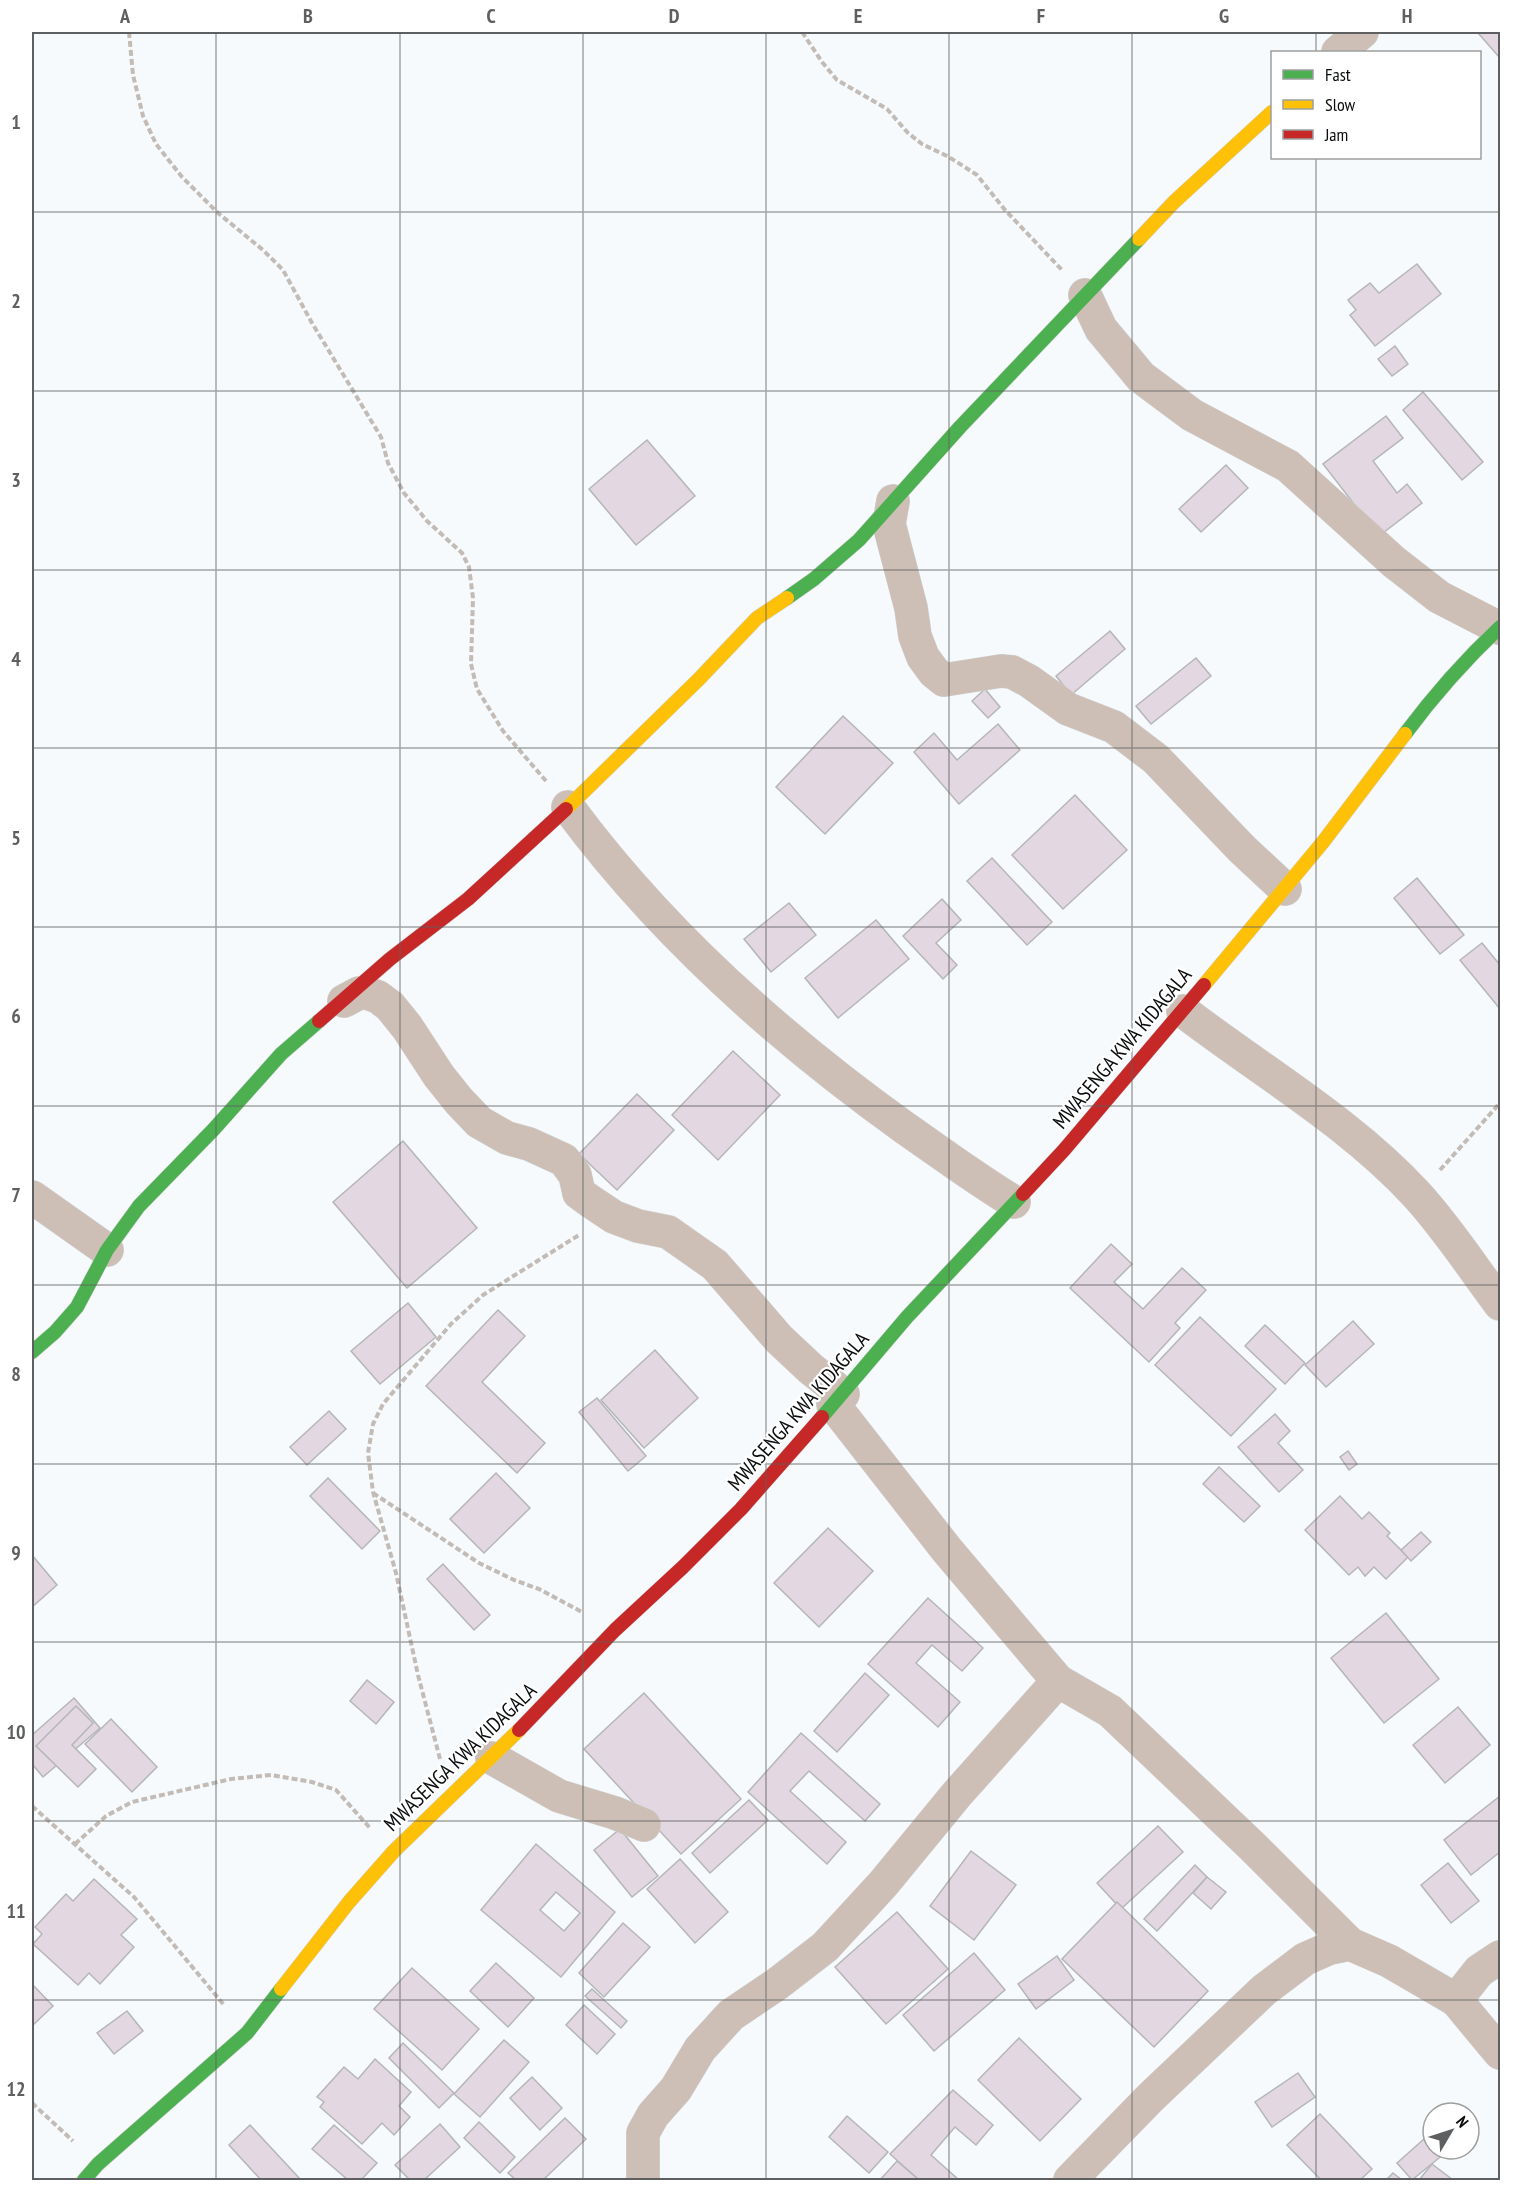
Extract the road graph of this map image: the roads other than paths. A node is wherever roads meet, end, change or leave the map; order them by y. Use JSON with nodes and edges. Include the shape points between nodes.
{"nodes":[{"id":1,"x":1362,"y":32,"type":"edge"},
{"id":2,"x":1339,"y":51,"type":"edge"},
{"id":3,"x":1271,"y":113,"type":"edge"},
{"id":4,"x":1085,"y":295,"type":"junction"},
{"id":5,"x":893,"y":501,"type":"junction"},
{"id":6,"x":1500,"y":627,"type":"edge"},
{"id":7,"x":568,"y":807,"type":"junction"},
{"id":8,"x":1285,"y":889,"type":"junction"},
{"id":9,"x":344,"y":1001,"type":"junction"},
{"id":10,"x":1182,"y":1011,"type":"junction"},
{"id":11,"x":32,"y":1197,"type":"edge"},
{"id":12,"x":1014,"y":1202,"type":"junction"},
{"id":13,"x":107,"y":1250,"type":"junction"},
{"id":14,"x":1500,"y":1304,"type":"edge"},
{"id":15,"x":32,"y":1352,"type":"edge"},
{"id":16,"x":838,"y":1399,"type":"junction"},
{"id":17,"x":1058,"y":1681,"type":"junction"},
{"id":18,"x":492,"y":1758,"type":"junction"},
{"id":19,"x":644,"y":1825,"type":"dead end"},
{"id":20,"x":1350,"y":1944,"type":"junction"},
{"id":21,"x":1500,"y":1957,"type":"edge"},
{"id":22,"x":1456,"y":2000,"type":"junction"},
{"id":23,"x":1500,"y":2053,"type":"edge"},
{"id":24,"x":84,"y":2181,"type":"edge"},
{"id":25,"x":643,"y":2181,"type":"edge"},
{"id":26,"x":1070,"y":2181,"type":"edge"}],
"edges":[{"from":1,"to":2,"type":"street"},
{"from":3,"to":4,"type":"street","via":[[1174,202]]},
{"from":4,"to":5,"type":"street"},
{"from":4,"to":6,"type":"street","via":[[1101,329],[1142,377],[1192,415],[1288,466],[1394,562],[1439,597]]},
{"from":5,"to":7,"type":"street","via":[[859,540],[814,579],[757,618]]},
{"from":5,"to":8,"type":"street","via":[[889,524],[915,636],[934,672],[945,680],[1012,672],[1068,709],[1114,728],[1156,759]]},
{"from":6,"to":8,"type":"street","name":"MWASENGA KWA KIDAGALA","via":[[1428,703]]},
{"from":7,"to":9,"type":"street","via":[[468,899],[390,959]]},
{"from":7,"to":12,"type":"street","via":[[647,904],[778,1031],[856,1093],[971,1176]]},
{"from":8,"to":10,"type":"street","name":"MWASENGA KWA KIDAGALA"},
{"from":9,"to":13,"type":"street","via":[[281,1054],[139,1206]]},
{"from":9,"to":16,"type":"street","via":[[359,993],[378,997],[407,1027],[446,1085],[479,1122],[507,1138],[564,1160],[579,1193],[614,1216],[668,1232],[715,1265]]},
{"from":10,"to":12,"type":"street","name":"MWASENGA KWA KIDAGALA","via":[[1064,1150]]},
{"from":10,"to":14,"type":"street","via":[[1343,1129],[1417,1194]]},
{"from":11,"to":13,"type":"street"},
{"from":12,"to":16,"type":"street","name":"MWASENGA KWA KIDAGALA"},
{"from":13,"to":15,"type":"street","via":[[78,1307]]},
{"from":16,"to":17,"type":"street","via":[[947,1550]]},
{"from":16,"to":18,"type":"street","name":"MWASENGA KWA KIDAGALA","via":[[741,1509],[615,1630]]},
{"from":17,"to":20,"type":"street","via":[[1110,1711]]},
{"from":17,"to":25,"type":"street","via":[[825,1947],[731,2015],[700,2049],[643,2133]]},
{"from":18,"to":19,"type":"street","via":[[560,1796]]},
{"from":18,"to":24,"type":"street","name":"MWASENGA KWA KIDAGALA","via":[[402,1844],[349,1902],[248,2033],[98,2164]]},
{"from":20,"to":22,"type":"street","via":[[1389,1961]]},
{"from":20,"to":26,"type":"street","via":[[1305,1959],[1264,1990],[1150,2097]]},
{"from":21,"to":22,"type":"street","via":[[1479,1971]]},
{"from":22,"to":23,"type":"street"}]}
